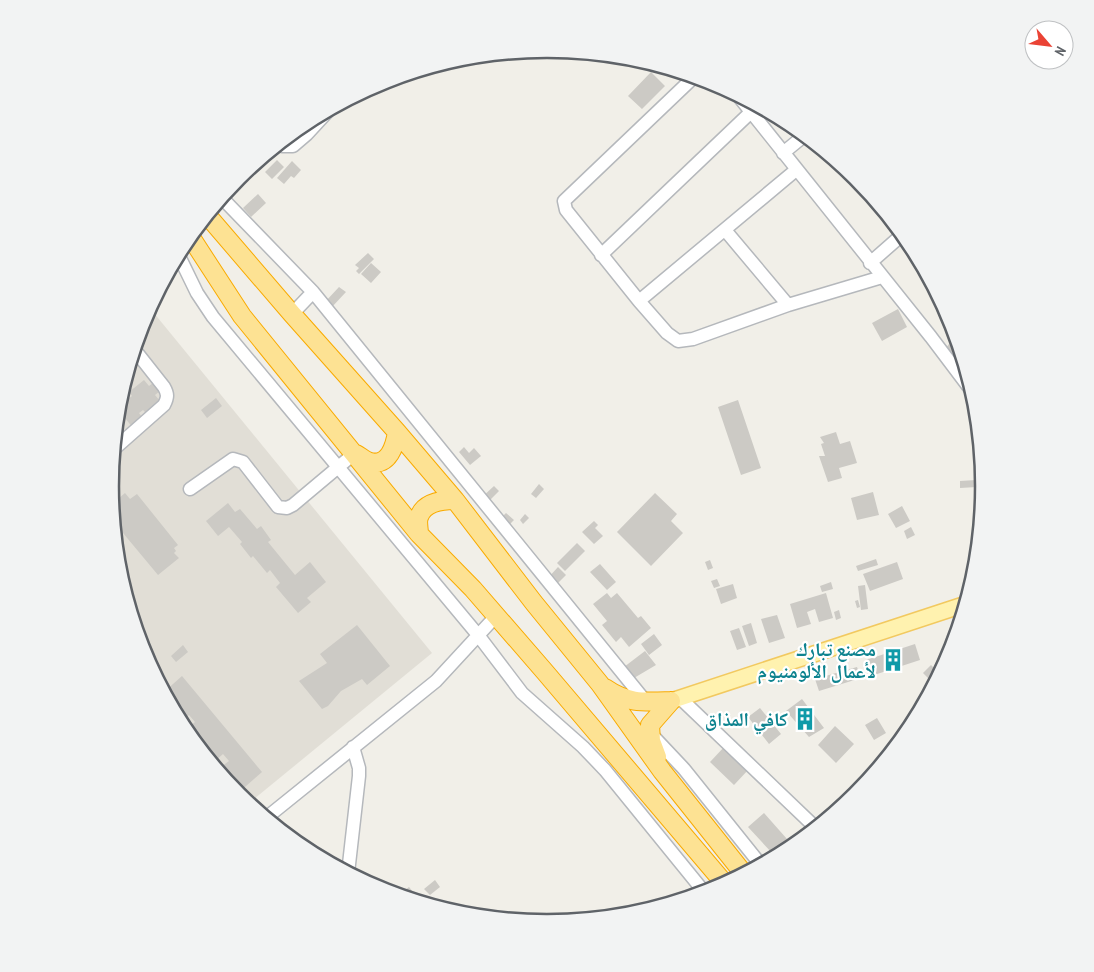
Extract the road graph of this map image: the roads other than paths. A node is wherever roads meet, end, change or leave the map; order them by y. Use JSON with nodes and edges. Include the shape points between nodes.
{"nodes":[{"id":1,"x":689,"y":82,"type":"edge"},
{"id":2,"x":746,"y":107,"type":"edge"},
{"id":3,"x":750,"y":112,"type":"junction"},
{"id":4,"x":309,"y":130,"type":"edge"},
{"id":5,"x":799,"y":140,"type":"edge"},
{"id":6,"x":286,"y":146,"type":"edge"},
{"id":7,"x":783,"y":153,"type":"junction"},
{"id":8,"x":796,"y":170,"type":"junction"},
{"id":9,"x":226,"y":202,"type":"edge"},
{"id":10,"x":211,"y":220,"type":"edge"},
{"id":11,"x":725,"y":230,"type":"junction"},
{"id":12,"x":897,"y":239,"type":"edge"},
{"id":13,"x":195,"y":243,"type":"edge"},
{"id":14,"x":601,"y":255,"type":"junction"},
{"id":15,"x":182,"y":262,"type":"edge"},
{"id":16,"x":870,"y":263,"type":"junction"},
{"id":17,"x":882,"y":277,"type":"junction"},
{"id":18,"x":313,"y":292,"type":"junction"},
{"id":19,"x":639,"y":301,"type":"junction"},
{"id":20,"x":788,"y":305,"type":"junction"},
{"id":21,"x":292,"y":314,"type":"junction"},
{"id":22,"x":139,"y":355,"type":"edge"},
{"id":23,"x":962,"y":378,"type":"edge"},
{"id":24,"x":397,"y":432,"type":"junction"},
{"id":25,"x":121,"y":443,"type":"edge"},
{"id":26,"x":355,"y":453,"type":"junction"},
{"id":27,"x":338,"y":468,"type":"junction"},
{"id":28,"x":190,"y":489,"type":"dead end"},
{"id":29,"x":455,"y":500,"type":"junction"},
{"id":30,"x":419,"y":534,"type":"junction"},
{"id":31,"x":958,"y":607,"type":"edge"},
{"id":32,"x":496,"y":616,"type":"junction"},
{"id":33,"x":478,"y":635,"type":"junction"},
{"id":34,"x":600,"y":684,"type":"junction"},
{"id":35,"x":676,"y":699,"type":"junction"},
{"id":36,"x":646,"y":702,"type":"junction"},
{"id":37,"x":650,"y":733,"type":"junction"},
{"id":38,"x":353,"y":747,"type":"junction"},
{"id":39,"x":662,"y":771,"type":"junction"},
{"id":40,"x":271,"y":814,"type":"edge"},
{"id":41,"x":811,"y":823,"type":"edge"},
{"id":42,"x":757,"y":859,"type":"edge"},
{"id":43,"x":349,"y":866,"type":"edge"},
{"id":44,"x":740,"y":869,"type":"edge"},
{"id":45,"x":720,"y":878,"type":"edge"},
{"id":46,"x":700,"y":886,"type":"edge"}],
"edges":[{"from":1,"to":14,"type":"street","via":[[564,201],[566,210]]},
{"from":2,"to":3,"type":"street"},
{"from":3,"to":7,"type":"street"},
{"from":3,"to":14,"type":"street"},
{"from":4,"to":6,"type":"street","via":[[293,146]]},
{"from":5,"to":7,"type":"street"},
{"from":7,"to":8,"type":"street"},
{"from":8,"to":11,"type":"street"},
{"from":8,"to":16,"type":"street"},
{"from":9,"to":18,"type":"street"},
{"from":10,"to":21,"type":"highway"},
{"from":11,"to":19,"type":"street"},
{"from":11,"to":20,"type":"street"},
{"from":12,"to":16,"type":"street"},
{"from":13,"to":26,"type":"highway","via":[[242,316]]},
{"from":14,"to":19,"type":"street"},
{"from":15,"to":27,"type":"street","via":[[213,317]]},
{"from":16,"to":17,"type":"street"},
{"from":17,"to":20,"type":"street"},
{"from":17,"to":23,"type":"street"},
{"from":18,"to":21,"type":"street"},
{"from":18,"to":36,"type":"street"},
{"from":19,"to":20,"type":"street","via":[[678,341],[693,339]]},
{"from":21,"to":24,"type":"highway"},
{"from":22,"to":25,"type":"street","via":[[168,392],[168,398]]},
{"from":24,"to":26,"type":"highway","via":[[391,452],[379,462],[370,462]]},
{"from":24,"to":29,"type":"highway"},
{"from":26,"to":27,"type":"street"},
{"from":26,"to":30,"type":"highway"},
{"from":27,"to":28,"type":"street","via":[[287,508],[278,506],[239,460],[233,459]]},
{"from":27,"to":33,"type":"street"},
{"from":29,"to":30,"type":"highway","via":[[431,503],[418,518]]},
{"from":29,"to":34,"type":"highway"},
{"from":30,"to":32,"type":"highway"},
{"from":31,"to":35,"type":"main road"},
{"from":32,"to":33,"type":"street"},
{"from":32,"to":45,"type":"highway"},
{"from":33,"to":38,"type":"street","via":[[436,680]]},
{"from":33,"to":46,"type":"street","via":[[522,692],[605,770]]},
{"from":34,"to":36,"type":"highway","via":[[623,698]]},
{"from":34,"to":39,"type":"highway"},
{"from":35,"to":36,"type":"highway"},
{"from":35,"to":37,"type":"highway","via":[[650,725]]},
{"from":35,"to":41,"type":"street"},
{"from":37,"to":39,"type":"highway"},
{"from":37,"to":42,"type":"street","via":[[684,769]]},
{"from":38,"to":40,"type":"street"},
{"from":38,"to":43,"type":"street","via":[[359,776]]},
{"from":39,"to":44,"type":"highway"}]}
